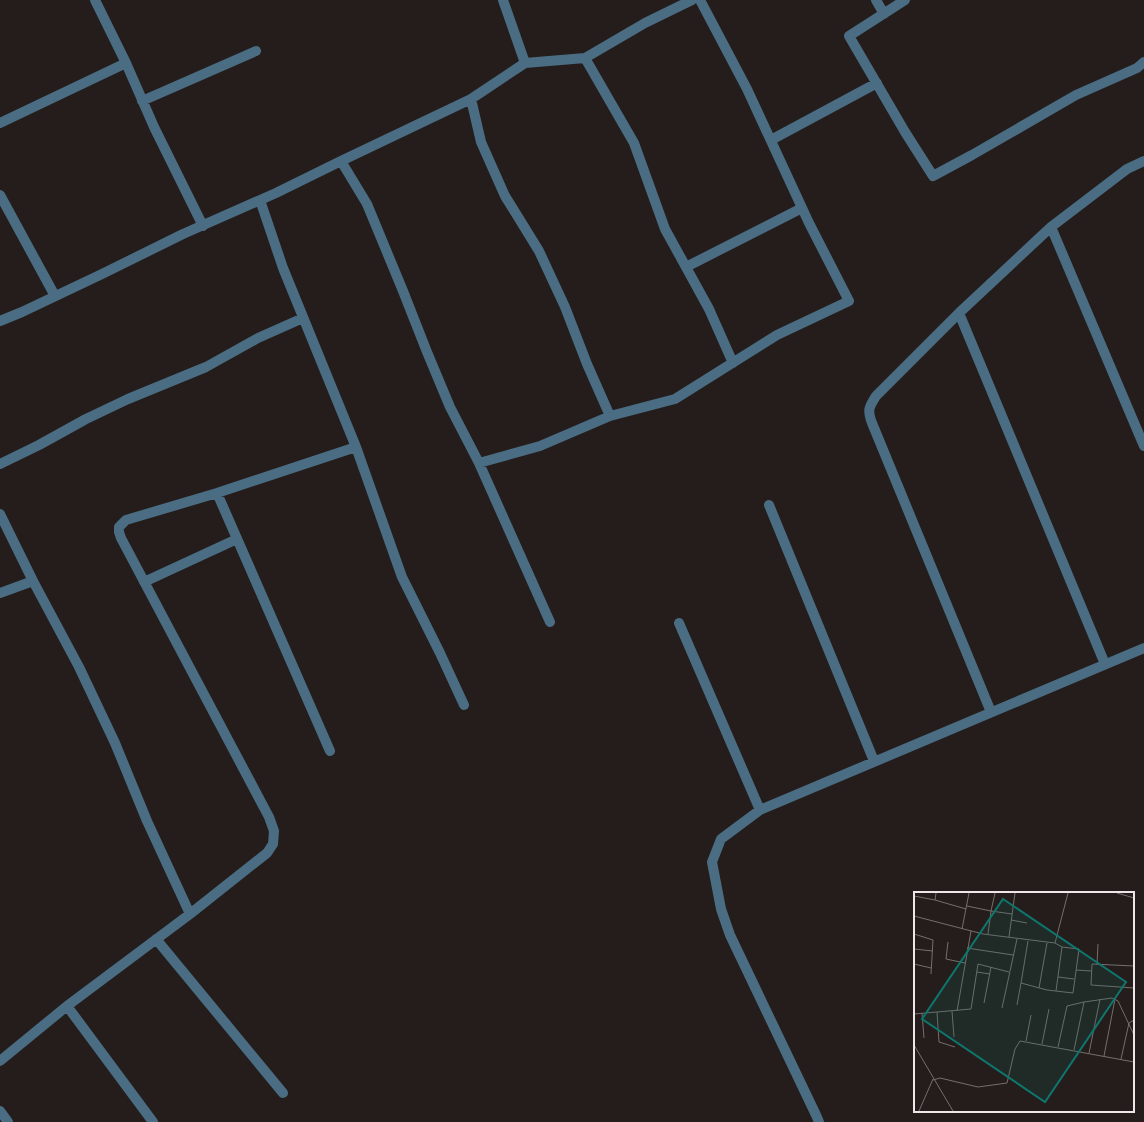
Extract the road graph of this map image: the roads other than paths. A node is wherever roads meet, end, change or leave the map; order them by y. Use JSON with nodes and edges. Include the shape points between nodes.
{"nodes":[{"id":1,"x":95,"y":0,"type":"edge"},
{"id":2,"x":503,"y":0,"type":"edge"},
{"id":3,"x":692,"y":0,"type":"edge"},
{"id":4,"x":700,"y":0,"type":"edge"},
{"id":5,"x":876,"y":0,"type":"edge"},
{"id":6,"x":905,"y":0,"type":"edge"},
{"id":7,"x":884,"y":14,"type":"junction"},
{"id":8,"x":256,"y":51,"type":"dead end"},
{"id":9,"x":585,"y":58,"type":"junction"},
{"id":10,"x":1144,"y":62,"type":"edge"},
{"id":11,"x":126,"y":63,"type":"junction"},
{"id":12,"x":525,"y":63,"type":"junction"},
{"id":13,"x":877,"y":83,"type":"junction"},
{"id":14,"x":471,"y":99,"type":"junction"},
{"id":15,"x":142,"y":101,"type":"junction"},
{"id":16,"x":0,"y":123,"type":"edge"},
{"id":17,"x":771,"y":140,"type":"junction"},
{"id":18,"x":341,"y":161,"type":"junction"},
{"id":19,"x":1144,"y":161,"type":"edge"},
{"id":20,"x":0,"y":195,"type":"edge"},
{"id":21,"x":260,"y":200,"type":"junction"},
{"id":22,"x":802,"y":208,"type":"junction"},
{"id":23,"x":202,"y":226,"type":"junction"},
{"id":24,"x":1050,"y":227,"type":"junction"},
{"id":25,"x":686,"y":267,"type":"junction"},
{"id":26,"x":56,"y":296,"type":"junction"},
{"id":27,"x":959,"y":313,"type":"junction"},
{"id":28,"x":303,"y":318,"type":"junction"},
{"id":29,"x":0,"y":321,"type":"edge"},
{"id":30,"x":733,"y":363,"type":"junction"},
{"id":31,"x":610,"y":416,"type":"junction"},
{"id":32,"x":1144,"y":446,"type":"edge"},
{"id":33,"x":356,"y":447,"type":"junction"},
{"id":34,"x":0,"y":464,"type":"edge"},
{"id":35,"x":479,"y":464,"type":"junction"},
{"id":36,"x":217,"y":493,"type":"junction"},
{"id":37,"x":769,"y":505,"type":"dead end"},
{"id":38,"x":0,"y":514,"type":"edge"},
{"id":39,"x":237,"y":539,"type":"junction"},
{"id":40,"x":33,"y":581,"type":"junction"},
{"id":41,"x":144,"y":582,"type":"junction"},
{"id":42,"x":0,"y":593,"type":"edge"},
{"id":43,"x":550,"y":622,"type":"dead end"},
{"id":44,"x":679,"y":624,"type":"dead end"},
{"id":45,"x":1144,"y":648,"type":"edge"},
{"id":46,"x":1105,"y":664,"type":"junction"},
{"id":47,"x":464,"y":705,"type":"dead end"},
{"id":48,"x":991,"y":712,"type":"junction"},
{"id":49,"x":330,"y":751,"type":"dead end"},
{"id":50,"x":874,"y":761,"type":"junction"},
{"id":51,"x":760,"y":810,"type":"junction"},
{"id":52,"x":190,"y":914,"type":"junction"},
{"id":53,"x":156,"y":939,"type":"junction"},
{"id":54,"x":67,"y":1006,"type":"junction"},
{"id":55,"x":0,"y":1061,"type":"edge"},
{"id":56,"x":284,"y":1093,"type":"dead end"},
{"id":57,"x":0,"y":1111,"type":"edge"},
{"id":58,"x":8,"y":1122,"type":"edge"},
{"id":59,"x":153,"y":1122,"type":"edge"},
{"id":60,"x":819,"y":1122,"type":"edge"}],
"edges":[{"from":1,"to":11,"type":"street"},
{"from":2,"to":12,"type":"street"},
{"from":3,"to":9,"type":"street","via":[[645,23]]},
{"from":4,"to":17,"type":"street","via":[[747,88]]},
{"from":5,"to":7,"type":"street"},
{"from":6,"to":7,"type":"street"},
{"from":7,"to":13,"type":"street","via":[[849,36]]},
{"from":8,"to":15,"type":"street"},
{"from":9,"to":12,"type":"street"},
{"from":9,"to":25,"type":"street","via":[[634,143],[665,229]]},
{"from":10,"to":13,"type":"street","via":[[1137,68],[1076,95],[933,176]]},
{"from":11,"to":15,"type":"street"},
{"from":11,"to":16,"type":"street"},
{"from":12,"to":14,"type":"street"},
{"from":13,"to":17,"type":"street"},
{"from":14,"to":18,"type":"street"},
{"from":14,"to":31,"type":"street","via":[[481,142],[505,196],[539,251]]},
{"from":15,"to":23,"type":"street"},
{"from":17,"to":22,"type":"street"},
{"from":18,"to":21,"type":"street"},
{"from":18,"to":35,"type":"street","via":[[367,204],[450,407]]},
{"from":19,"to":24,"type":"street","via":[[1126,169]]},
{"from":20,"to":26,"type":"street"},
{"from":21,"to":23,"type":"street"},
{"from":21,"to":28,"type":"street"},
{"from":22,"to":25,"type":"street"},
{"from":22,"to":30,"type":"street","via":[[849,301],[777,335]]},
{"from":23,"to":26,"type":"street"},
{"from":24,"to":27,"type":"street"},
{"from":24,"to":32,"type":"street"},
{"from":25,"to":30,"type":"street","via":[[710,309]]},
{"from":26,"to":29,"type":"street"},
{"from":27,"to":46,"type":"street"},
{"from":27,"to":48,"type":"street","via":[[876,396],[869,406],[869,414]]},
{"from":28,"to":33,"type":"street"},
{"from":28,"to":34,"type":"street","via":[[258,338],[206,367],[86,419]]},
{"from":30,"to":31,"type":"street","via":[[675,399]]},
{"from":31,"to":35,"type":"street","via":[[540,446]]},
{"from":33,"to":36,"type":"street"},
{"from":33,"to":47,"type":"street","via":[[402,577]]},
{"from":35,"to":43,"type":"street"},
{"from":36,"to":39,"type":"street"},
{"from":36,"to":41,"type":"street","via":[[126,520],[119,527],[121,538]]},
{"from":37,"to":50,"type":"street"},
{"from":38,"to":40,"type":"street"},
{"from":39,"to":41,"type":"street"},
{"from":39,"to":49,"type":"street"},
{"from":40,"to":42,"type":"street"},
{"from":40,"to":52,"type":"street","via":[[79,667],[115,743],[147,821]]},
{"from":41,"to":52,"type":"street","via":[[269,817],[274,831],[273,844],[267,852]]},
{"from":44,"to":51,"type":"street"},
{"from":45,"to":46,"type":"street"},
{"from":46,"to":48,"type":"street"},
{"from":48,"to":50,"type":"street"},
{"from":50,"to":51,"type":"street"},
{"from":51,"to":60,"type":"street","via":[[721,839],[712,862],[721,909],[730,935]]},
{"from":52,"to":53,"type":"street"},
{"from":53,"to":54,"type":"street"},
{"from":53,"to":56,"type":"street"},
{"from":54,"to":55,"type":"street"},
{"from":54,"to":59,"type":"street"},
{"from":57,"to":58,"type":"street"}]}
